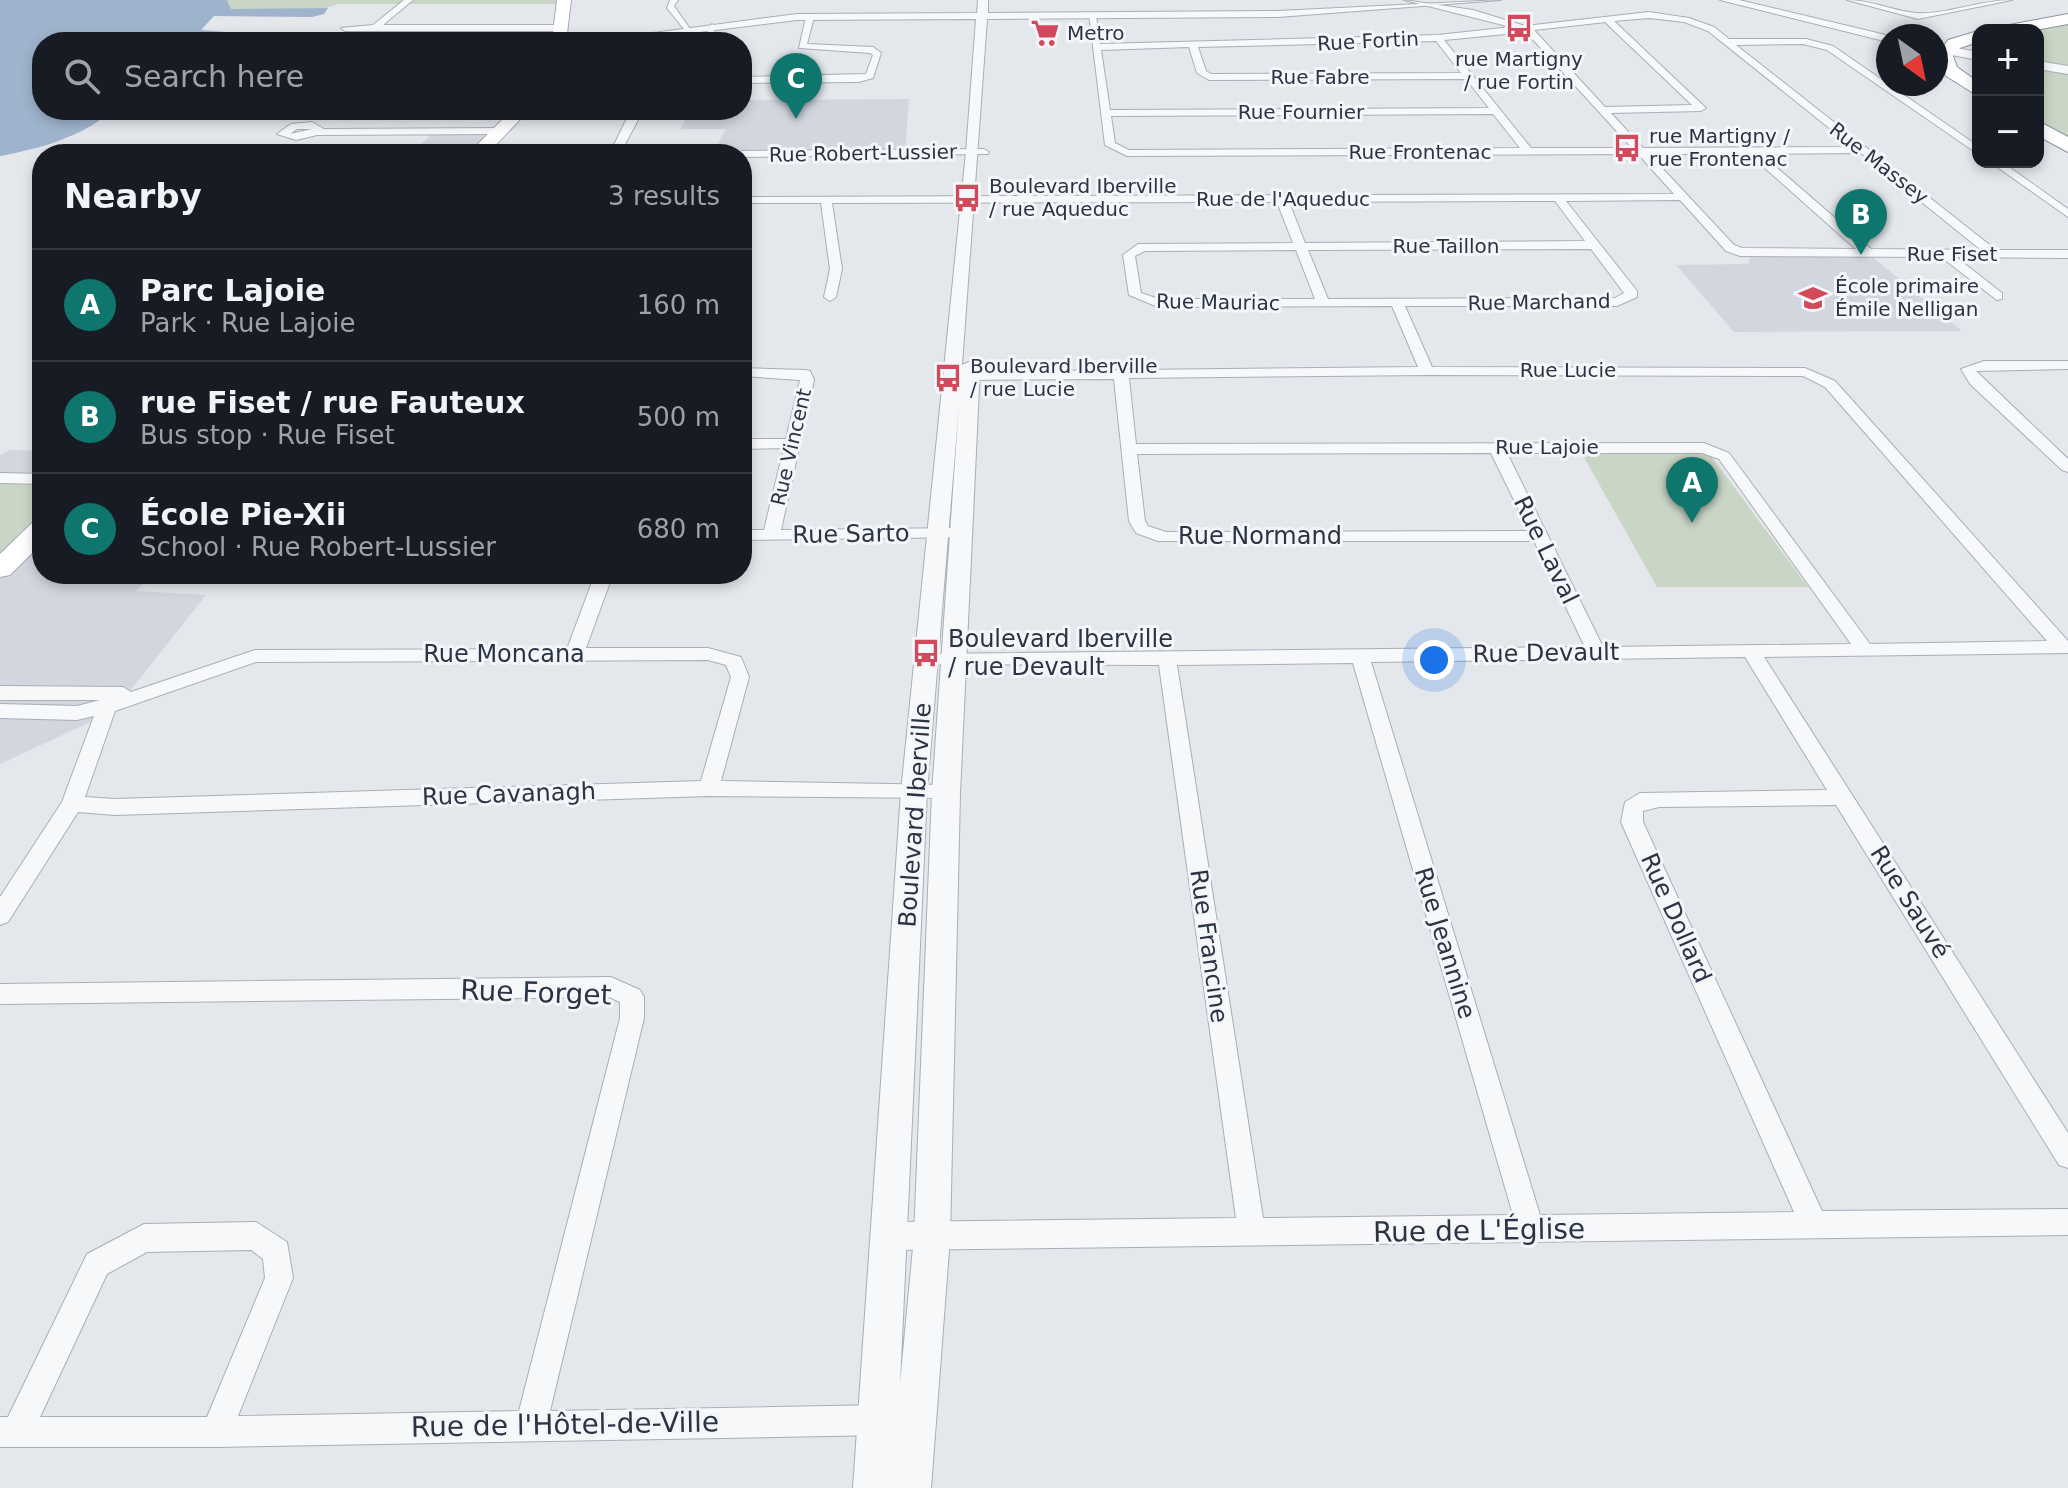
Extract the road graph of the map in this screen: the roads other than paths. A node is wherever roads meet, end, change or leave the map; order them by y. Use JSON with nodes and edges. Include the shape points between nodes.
{"nodes":[{"id":1,"x":409,"y":0,"type":"edge"},
{"id":2,"x":564,"y":0,"type":"edge"},
{"id":3,"x":674,"y":0,"type":"edge"},
{"id":4,"x":983,"y":0,"type":"edge"},
{"id":5,"x":992,"y":0,"type":"edge"},
{"id":6,"x":1408,"y":0,"type":"edge"},
{"id":7,"x":1496,"y":0,"type":"edge"},
{"id":8,"x":1725,"y":0,"type":"edge"},
{"id":9,"x":1851,"y":0,"type":"edge"},
{"id":10,"x":2008,"y":0,"type":"edge"},
{"id":11,"x":1434,"y":6,"type":"junction"},
{"id":12,"x":986,"y":16,"type":"junction"},
{"id":13,"x":1092,"y":16,"type":"junction"},
{"id":14,"x":810,"y":17,"type":"junction"},
{"id":15,"x":2068,"y":19,"type":"edge"},
{"id":16,"x":1609,"y":21,"type":"junction"},
{"id":17,"x":2041,"y":24,"type":"edge"},
{"id":18,"x":712,"y":27,"type":"junction"},
{"id":19,"x":345,"y":28,"type":"dead end"},
{"id":20,"x":375,"y":28,"type":"junction"},
{"id":21,"x":1529,"y":30,"type":"junction"},
{"id":22,"x":690,"y":31,"type":"junction"},
{"id":23,"x":481,"y":32,"type":"edge"},
{"id":24,"x":560,"y":32,"type":"edge"},
{"id":25,"x":681,"y":32,"type":"edge"},
{"id":26,"x":710,"y":32,"type":"edge"},
{"id":27,"x":1876,"y":36,"type":"edge"},
{"id":28,"x":1438,"y":38,"type":"junction"},
{"id":29,"x":1972,"y":38,"type":"edge"},
{"id":30,"x":1727,"y":42,"type":"junction"},
{"id":31,"x":1193,"y":46,"type":"junction"},
{"id":32,"x":1098,"y":47,"type":"junction"},
{"id":33,"x":1948,"y":47,"type":"edge"},
{"id":34,"x":1948,"y":51,"type":"edge"},
{"id":35,"x":1972,"y":55,"type":"edge"},
{"id":36,"x":2044,"y":66,"type":"edge"},
{"id":37,"x":1948,"y":69,"type":"edge"},
{"id":38,"x":2068,"y":70,"type":"edge"},
{"id":39,"x":1467,"y":76,"type":"junction"},
{"id":40,"x":752,"y":80,"type":"edge"},
{"id":41,"x":1972,"y":86,"type":"edge"},
{"id":42,"x":1603,"y":110,"type":"junction"},
{"id":43,"x":1496,"y":111,"type":"junction"},
{"id":44,"x":1106,"y":113,"type":"junction"},
{"id":45,"x":512,"y":120,"type":"edge"},
{"id":46,"x":633,"y":120,"type":"edge"},
{"id":47,"x":501,"y":131,"type":"junction"},
{"id":48,"x":2044,"y":131,"type":"edge"},
{"id":49,"x":317,"y":132,"type":"dead end"},
{"id":50,"x":487,"y":144,"type":"edge"},
{"id":51,"x":620,"y":144,"type":"edge"},
{"id":52,"x":2068,"y":146,"type":"edge"},
{"id":53,"x":1972,"y":147,"type":"edge"},
{"id":54,"x":1638,"y":150,"type":"junction"},
{"id":55,"x":1862,"y":150,"type":"junction"},
{"id":56,"x":1528,"y":151,"type":"junction"},
{"id":57,"x":1752,"y":151,"type":"junction"},
{"id":58,"x":978,"y":152,"type":"junction"},
{"id":59,"x":752,"y":154,"type":"edge"},
{"id":60,"x":2003,"y":168,"type":"edge"},
{"id":61,"x":1680,"y":197,"type":"junction"},
{"id":62,"x":1282,"y":199,"type":"junction"},
{"id":63,"x":1559,"y":199,"type":"junction"},
{"id":64,"x":752,"y":200,"type":"edge"},
{"id":65,"x":974,"y":200,"type":"junction"},
{"id":66,"x":826,"y":201,"type":"junction"},
{"id":67,"x":2068,"y":214,"type":"edge"},
{"id":68,"x":1593,"y":245,"type":"junction"},
{"id":69,"x":1300,"y":246,"type":"junction"},
{"id":70,"x":1869,"y":254,"type":"junction"},
{"id":71,"x":1945,"y":254,"type":"junction"},
{"id":72,"x":1994,"y":254,"type":"junction"},
{"id":73,"x":2068,"y":254,"type":"edge"},
{"id":74,"x":1997,"y":296,"type":"dead end"},
{"id":75,"x":830,"y":297,"type":"dead end"},
{"id":76,"x":1323,"y":303,"type":"junction"},
{"id":77,"x":1397,"y":303,"type":"junction"},
{"id":78,"x":2068,"y":365,"type":"edge"},
{"id":79,"x":1427,"y":371,"type":"junction"},
{"id":80,"x":752,"y":372,"type":"edge"},
{"id":81,"x":1121,"y":374,"type":"junction"},
{"id":82,"x":962,"y":376,"type":"junction"},
{"id":83,"x":793,"y":443,"type":"junction"},
{"id":84,"x":752,"y":444,"type":"edge"},
{"id":85,"x":1496,"y":447,"type":"junction"},
{"id":86,"x":1129,"y":449,"type":"junction"},
{"id":87,"x":2068,"y":467,"type":"edge"},
{"id":88,"x":0,"y":478,"type":"edge"},
{"id":89,"x":32,"y":479,"type":"edge"},
{"id":90,"x":936,"y":533,"type":"junction"},
{"id":91,"x":961,"y":533,"type":"junction"},
{"id":92,"x":752,"y":535,"type":"edge"},
{"id":93,"x":771,"y":535,"type":"junction"},
{"id":94,"x":1538,"y":536,"type":"junction"},
{"id":95,"x":32,"y":538,"type":"edge"},
{"id":96,"x":0,"y":569,"type":"edge"},
{"id":97,"x":600,"y":584,"type":"edge"},
{"id":98,"x":2065,"y":647,"type":"edge"},
{"id":99,"x":1864,"y":649,"type":"junction"},
{"id":100,"x":1750,"y":650,"type":"junction"},
{"id":101,"x":575,"y":653,"type":"junction"},
{"id":102,"x":1597,"y":653,"type":"junction"},
{"id":103,"x":1360,"y":656,"type":"junction"},
{"id":104,"x":941,"y":657,"type":"junction"},
{"id":105,"x":1167,"y":659,"type":"junction"},
{"id":106,"x":0,"y":693,"type":"edge"},
{"id":107,"x":109,"y":701,"type":"junction"},
{"id":108,"x":0,"y":711,"type":"edge"},
{"id":109,"x":709,"y":788,"type":"junction"},
{"id":110,"x":930,"y":793,"type":"junction"},
{"id":111,"x":1844,"y":797,"type":"junction"},
{"id":112,"x":72,"y":804,"type":"junction"},
{"id":113,"x":0,"y":916,"type":"edge"},
{"id":114,"x":0,"y":994,"type":"edge"},
{"id":115,"x":2068,"y":1156,"type":"edge"},
{"id":116,"x":1813,"y":1222,"type":"junction"},
{"id":117,"x":2068,"y":1222,"type":"edge"},
{"id":118,"x":1531,"y":1230,"type":"junction"},
{"id":119,"x":1252,"y":1234,"type":"junction"},
{"id":120,"x":891,"y":1236,"type":"junction"},
{"id":121,"x":932,"y":1237,"type":"junction"},
{"id":122,"x":896,"y":1419,"type":"junction"},
{"id":123,"x":531,"y":1424,"type":"junction"},
{"id":124,"x":9,"y":1432,"type":"edge"},
{"id":125,"x":216,"y":1432,"type":"junction"},
{"id":126,"x":874,"y":1488,"type":"edge"},
{"id":127,"x":910,"y":1488,"type":"edge"}],
"edges":[{"from":1,"to":20,"type":"street"},
{"from":2,"to":24,"type":"main road"},
{"from":3,"to":22,"type":"street","via":[[670,6]]},
{"from":4,"to":12,"type":"street","name":"Boulevard Iberville"},
{"from":5,"to":12,"type":"street","name":"Boulevard Iberville"},
{"from":6,"to":11,"type":"street"},
{"from":7,"to":11,"type":"street"},
{"from":8,"to":27,"type":"street"},
{"from":9,"to":10,"type":"street","via":[[1918,16]]},
{"from":11,"to":13,"type":"street"},
{"from":11,"to":21,"type":"street"},
{"from":12,"to":13,"type":"street"},
{"from":12,"to":14,"type":"street"},
{"from":12,"to":58,"type":"street","name":"Boulevard Iberville"},
{"from":13,"to":32,"type":"street","name":"Rue Frontenac"},
{"from":14,"to":18,"type":"street"},
{"from":14,"to":40,"type":"street","via":[[802,46],[873,50],[878,55],[870,76]]},
{"from":15,"to":17,"type":"highway"},
{"from":16,"to":21,"type":"street","name":"Rue Fortin"},
{"from":16,"to":30,"type":"street","name":"Rue Fortin","via":[[1670,16],[1706,26]]},
{"from":16,"to":42,"type":"street","via":[[1701,108]]},
{"from":18,"to":22,"type":"street"},
{"from":18,"to":26,"type":"street"},
{"from":19,"to":20,"type":"street"},
{"from":20,"to":23,"type":"street"},
{"from":21,"to":28,"type":"street","name":"Rue Fortin"},
{"from":21,"to":42,"type":"street"},
{"from":22,"to":25,"type":"street"},
{"from":28,"to":31,"type":"street","name":"Rue Fortin"},
{"from":28,"to":39,"type":"street"},
{"from":29,"to":33,"type":"highway"},
{"from":30,"to":53,"type":"street","via":[[1803,41],[1830,48]]},
{"from":30,"to":55,"type":"street","name":"Rue Massey"},
{"from":31,"to":32,"type":"street","name":"Rue Fortin"},
{"from":31,"to":39,"type":"street","name":"Rue Fabre","via":[[1202,73],[1209,77]]},
{"from":32,"to":44,"type":"street","name":"Rue Frontenac"},
{"from":34,"to":35,"type":"street"},
{"from":36,"to":38,"type":"street"},
{"from":37,"to":41,"type":"highway"},
{"from":39,"to":43,"type":"street"},
{"from":42,"to":54,"type":"street"},
{"from":43,"to":44,"type":"street","name":"Rue Fournier"},
{"from":43,"to":56,"type":"street"},
{"from":44,"to":56,"type":"street","name":"Rue Frontenac","via":[[1110,145],[1127,153]]},
{"from":45,"to":47,"type":"main road"},
{"from":46,"to":51,"type":"street"},
{"from":47,"to":49,"type":"street"},
{"from":47,"to":50,"type":"main road"},
{"from":48,"to":52,"type":"highway"},
{"from":54,"to":56,"type":"street","name":"Rue Frontenac"},
{"from":54,"to":57,"type":"street","name":"Rue Frontenac"},
{"from":54,"to":61,"type":"street"},
{"from":55,"to":57,"type":"street","name":"Rue Frontenac"},
{"from":55,"to":72,"type":"street","name":"Rue Massey"},
{"from":57,"to":70,"type":"street"},
{"from":58,"to":59,"type":"street","name":"Rue Robert-Lussier"},
{"from":58,"to":65,"type":"street","name":"Boulevard Iberville"},
{"from":60,"to":67,"type":"street"},
{"from":61,"to":63,"type":"street","name":"Rue de l'Aqueduc"},
{"from":61,"to":70,"type":"street","name":"Rue Fiset","via":[[1740,252]]},
{"from":62,"to":63,"type":"street","name":"Rue de l'Aqueduc"},
{"from":62,"to":65,"type":"street","name":"Rue de l'Aqueduc"},
{"from":62,"to":69,"type":"street"},
{"from":63,"to":68,"type":"street","name":"Rue Marchand"},
{"from":64,"to":66,"type":"street","name":"Rue de l'Aqueduc"},
{"from":65,"to":66,"type":"street","name":"Rue de l'Aqueduc"},
{"from":65,"to":82,"type":"street","name":"Boulevard Iberville"},
{"from":66,"to":75,"type":"street","via":[[836,269]]},
{"from":68,"to":69,"type":"street","name":"Rue Taillon"},
{"from":68,"to":77,"type":"street","name":"Rue Marchand","via":[[1632,294],[1627,298]]},
{"from":69,"to":76,"type":"street"},
{"from":69,"to":76,"type":"street","name":"Rue Mauriac","via":[[1133,250],[1129,255],[1135,295],[1158,303]]},
{"from":70,"to":71,"type":"street","name":"Rue Fiset"},
{"from":71,"to":72,"type":"street","name":"Rue Fiset"},
{"from":71,"to":74,"type":"street"},
{"from":72,"to":73,"type":"street","name":"Rue Fiset"},
{"from":76,"to":77,"type":"street","name":"Rue Marchand"},
{"from":77,"to":79,"type":"street"},
{"from":78,"to":87,"type":"street","via":[[1968,369]]},
{"from":79,"to":81,"type":"street","name":"Rue Lucie"},
{"from":79,"to":98,"type":"street","name":"Rue Lucie","via":[[1791,370],[1818,377],[1830,384]]},
{"from":80,"to":83,"type":"street","name":"Rue Vincent","via":[[805,374]]},
{"from":81,"to":82,"type":"street","name":"Rue Lucie"},
{"from":81,"to":86,"type":"street","name":"Rue Normand"},
{"from":82,"to":90,"type":"street","name":"Boulevard Iberville"},
{"from":82,"to":91,"type":"street","name":"Boulevard Iberville"},
{"from":83,"to":84,"type":"street"},
{"from":83,"to":93,"type":"street","name":"Rue Vincent"},
{"from":85,"to":86,"type":"street","name":"Rue Lajoie"},
{"from":85,"to":94,"type":"street","name":"Rue Laval"},
{"from":85,"to":99,"type":"street","name":"Rue Lajoie","via":[[1695,446],[1724,456]]},
{"from":86,"to":94,"type":"street","name":"Rue Normand","via":[[1137,521],[1142,529],[1164,537]]},
{"from":88,"to":89,"type":"street"},
{"from":90,"to":91,"type":"street","name":"Rue Sarto"},
{"from":90,"to":93,"type":"street","name":"Rue Sarto"},
{"from":90,"to":104,"type":"street","name":"Boulevard Iberville"},
{"from":91,"to":104,"type":"street","name":"Boulevard Iberville"},
{"from":92,"to":93,"type":"street","name":"Rue Sarto"},
{"from":94,"to":102,"type":"street","name":"Rue Laval"},
{"from":95,"to":96,"type":"main road"},
{"from":97,"to":101,"type":"street"},
{"from":98,"to":99,"type":"street","name":"Rue Devault"},
{"from":99,"to":100,"type":"street","name":"Rue Devault"},
{"from":100,"to":102,"type":"street","name":"Rue Devault"},
{"from":100,"to":111,"type":"street","name":"Rue Sauvé"},
{"from":101,"to":107,"type":"street","name":"Rue Moncana","via":[[255,656]]},
{"from":101,"to":109,"type":"street","name":"Rue Moncana","via":[[708,654],[734,661],[740,677]]},
{"from":102,"to":103,"type":"street","name":"Rue Devault"},
{"from":103,"to":105,"type":"street","name":"Rue Devault"},
{"from":103,"to":118,"type":"street","name":"Rue Jeannine"},
{"from":104,"to":105,"type":"street","name":"Rue Devault"},
{"from":104,"to":110,"type":"street","name":"Boulevard Iberville"},
{"from":105,"to":119,"type":"street","name":"Rue Francine"},
{"from":106,"to":107,"type":"street","name":"Rue Moncana"},
{"from":107,"to":108,"type":"street","name":"Rue Moncana","via":[[77,713]]},
{"from":107,"to":112,"type":"street"},
{"from":109,"to":110,"type":"street","name":"Rue Cavanagh"},
{"from":109,"to":112,"type":"street","name":"Rue Cavanagh","via":[[115,807]]},
{"from":110,"to":120,"type":"street","name":"Boulevard Iberville"},
{"from":110,"to":121,"type":"street","name":"Boulevard Iberville"},
{"from":111,"to":115,"type":"street","name":"Rue Sauvé"},
{"from":111,"to":116,"type":"street","name":"Rue Dollard","via":[[1659,799],[1640,801],[1632,808],[1632,822]]},
{"from":112,"to":113,"type":"street"},
{"from":114,"to":123,"type":"street","name":"Rue Forget","via":[[611,987],[632,997],[632,1018]]},
{"from":116,"to":117,"type":"street","name":"Rue de L'Église"},
{"from":116,"to":118,"type":"street","name":"Rue de L'Église"},
{"from":118,"to":119,"type":"street","name":"Rue de L'Église"},
{"from":119,"to":121,"type":"street","name":"Rue de L'Église"},
{"from":120,"to":121,"type":"street","name":"Rue de L'Église"},
{"from":120,"to":122,"type":"street","name":"Boulevard Iberville"},
{"from":121,"to":122,"type":"street","name":"Boulevard Iberville"},
{"from":122,"to":123,"type":"street","name":"Rue de l'Hôtel-de-Ville"},
{"from":122,"to":126,"type":"street","name":"Boulevard Iberville"},
{"from":122,"to":127,"type":"street","name":"Boulevard Iberville"},
{"from":123,"to":125,"type":"street","name":"Rue de l'Hôtel-de-Ville"},
{"from":124,"to":125,"type":"street","name":"Rue de l'Hôtel-de-Ville"},
{"from":124,"to":125,"type":"street","name":"Rue de l'Hôtel-de-Ville","via":[[97,1264],[144,1238],[256,1236],[277,1252],[279,1278]]}]}
